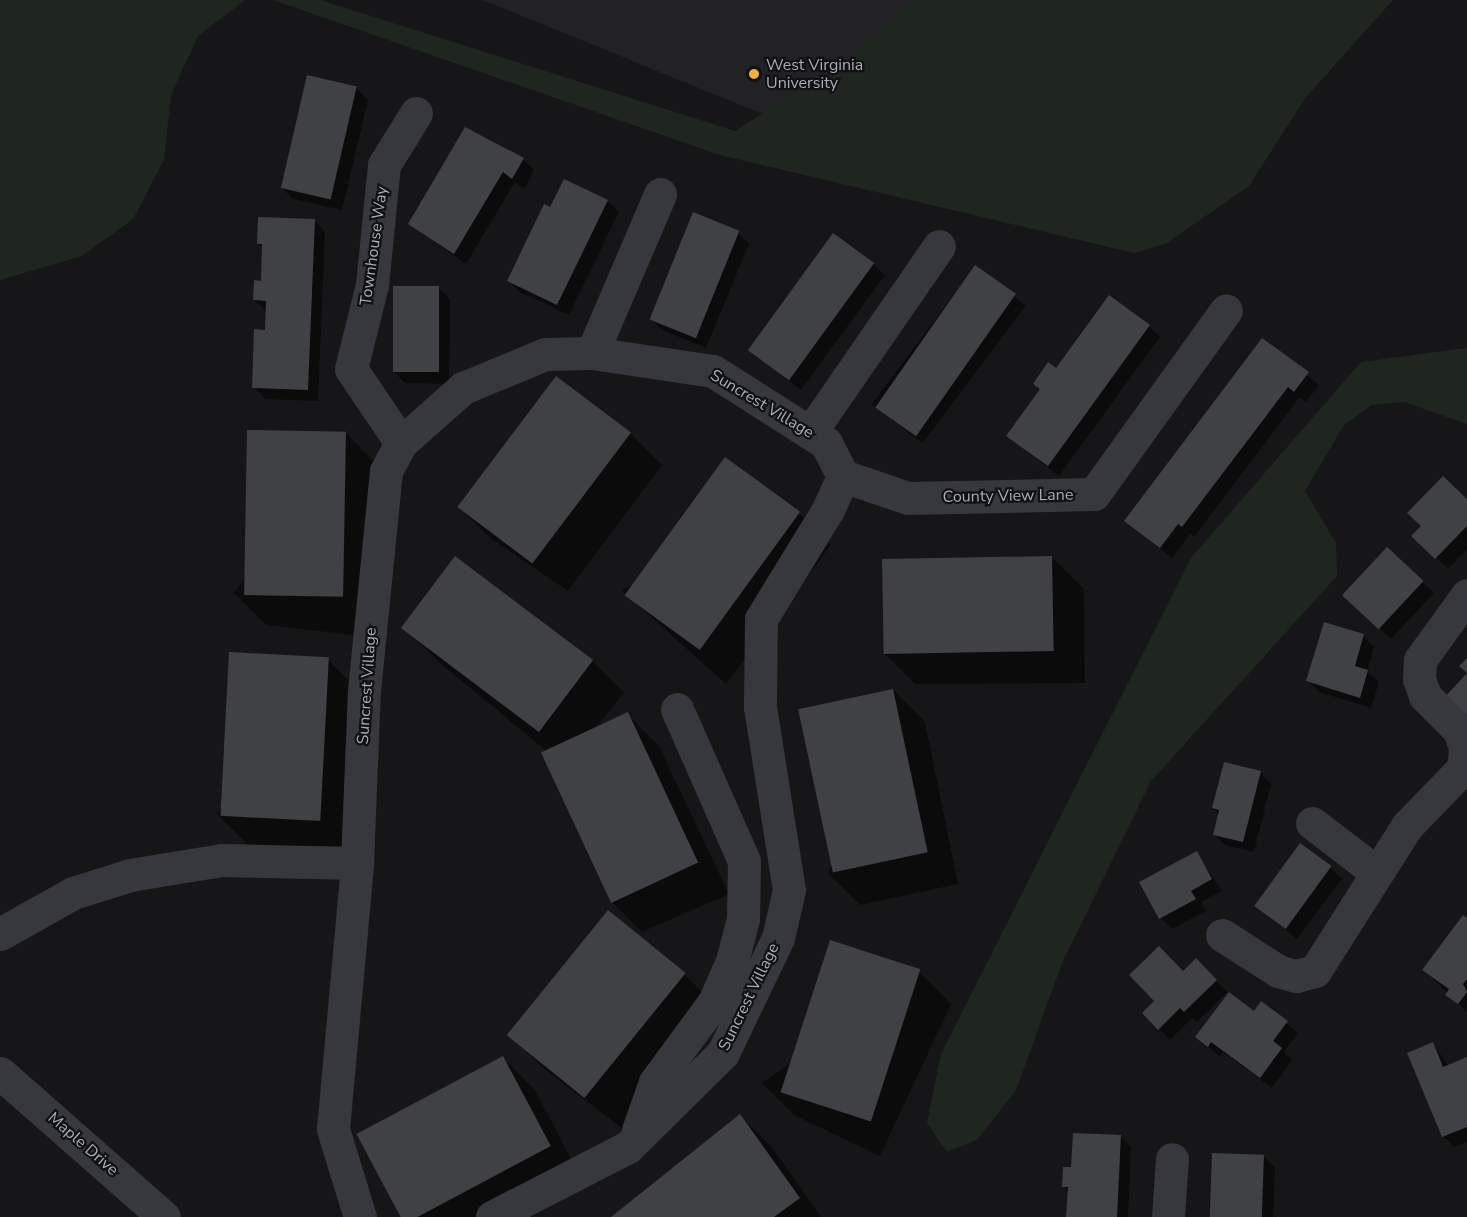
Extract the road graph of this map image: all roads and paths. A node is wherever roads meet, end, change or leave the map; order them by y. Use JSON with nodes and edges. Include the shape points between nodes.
{"nodes":[{"id":1,"x":416,"y":113,"type":"dead end"},
{"id":2,"x":660,"y":194,"type":"dead end"},
{"id":3,"x":939,"y":246,"type":"dead end"},
{"id":4,"x":1226,"y":310,"type":"dead end"},
{"id":5,"x":592,"y":353,"type":"junction"},
{"id":6,"x":810,"y":433,"type":"junction"},
{"id":7,"x":401,"y":443,"type":"junction"},
{"id":8,"x":843,"y":476,"type":"junction"},
{"id":9,"x":1467,"y":595,"type":"edge"},
{"id":10,"x":677,"y":709,"type":"dead end"},
{"id":11,"x":1312,"y":823,"type":"dead end"},
{"id":12,"x":357,"y":863,"type":"junction"},
{"id":13,"x":1376,"y":872,"type":"junction"},
{"id":14,"x":0,"y":934,"type":"edge"},
{"id":15,"x":1222,"y":934,"type":"dead end"},
{"id":16,"x":0,"y":1073,"type":"edge"},
{"id":17,"x":628,"y":1147,"type":"junction"},
{"id":18,"x":1172,"y":1159,"type":"dead end"},
{"id":19,"x":164,"y":1217,"type":"edge"},
{"id":20,"x":360,"y":1217,"type":"edge"},
{"id":21,"x":492,"y":1217,"type":"edge"},
{"id":22,"x":1168,"y":1217,"type":"edge"}],
"edges":[{"from":1,"to":7,"type":"street","name":"Townhouse Way","via":[[384,165],[372,285],[351,369]]},
{"from":2,"to":5,"type":"street"},
{"from":3,"to":6,"type":"street"},
{"from":4,"to":8,"type":"street","name":"County View Lane","via":[[1094,494],[908,498]]},
{"from":5,"to":6,"type":"street","name":"Suncrest Village","via":[[713,371]]},
{"from":5,"to":7,"type":"street","name":"Suncrest Village","via":[[545,354],[463,388]]},
{"from":6,"to":8,"type":"street","name":"Suncrest Village","via":[[826,443]]},
{"from":7,"to":12,"type":"street","name":"Suncrest Village","via":[[386,471],[364,691]]},
{"from":8,"to":17,"type":"street","name":"Suncrest Village","via":[[829,508],[761,618],[760,707],[789,890],[778,938],[723,1053]]},
{"from":9,"to":13,"type":"street","via":[[1420,660],[1419,680],[1425,696],[1459,730],[1465,748],[1463,768],[1407,826]]},
{"from":10,"to":17,"type":"street","name":"Suncrest Village","via":[[744,861],[743,919],[732,961],[714,1002],[655,1082],[645,1116]]},
{"from":11,"to":13,"type":"street"},
{"from":12,"to":14,"type":"street","via":[[222,860],[130,875],[73,893]]},
{"from":12,"to":20,"type":"street","name":"Suncrest Village","via":[[333,1129]]},
{"from":13,"to":15,"type":"street","via":[[1315,971],[1296,976],[1278,971]]},
{"from":16,"to":19,"type":"street","name":"Maple Drive"},
{"from":17,"to":21,"type":"street","name":"Suncrest Village"},
{"from":18,"to":22,"type":"street"}]}
